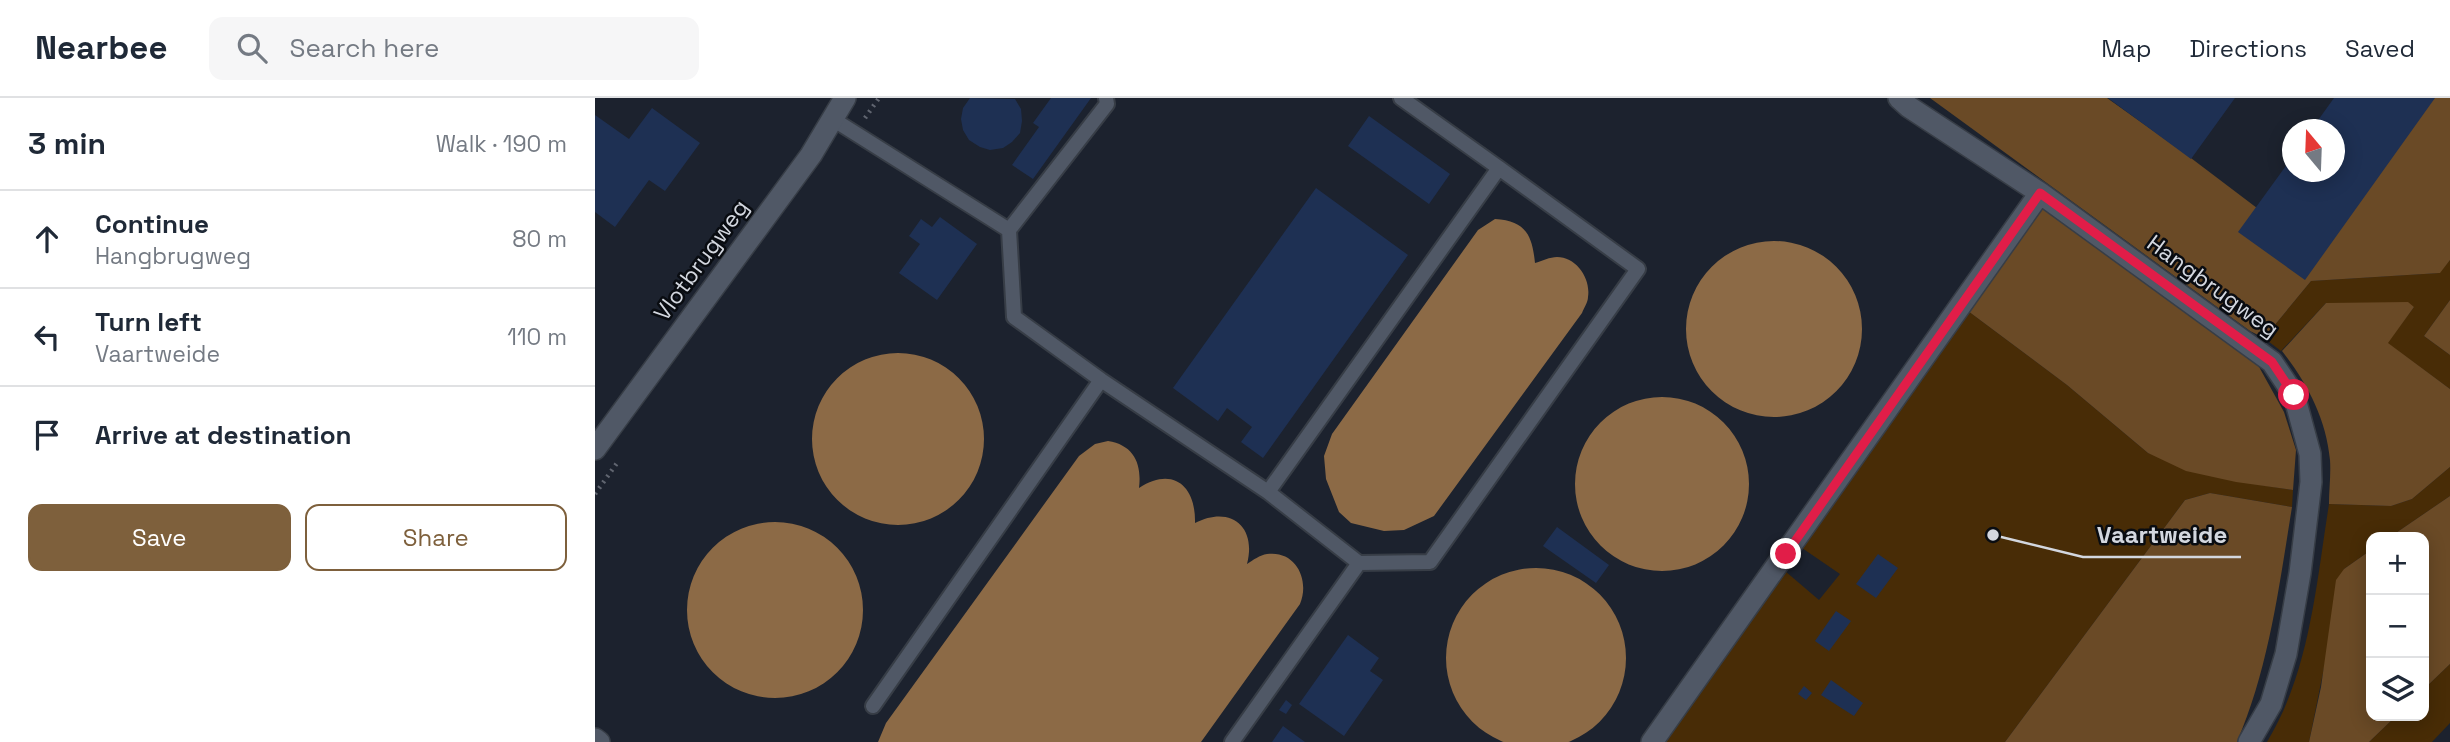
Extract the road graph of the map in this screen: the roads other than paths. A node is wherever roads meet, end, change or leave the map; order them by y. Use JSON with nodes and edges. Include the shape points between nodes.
{"nodes":[{"id":1,"x":845,"y":98,"type":"edge"},
{"id":2,"x":1106,"y":98,"type":"edge"},
{"id":3,"x":1401,"y":98,"type":"edge"},
{"id":4,"x":1899,"y":98,"type":"edge"},
{"id":5,"x":831,"y":118,"type":"junction"},
{"id":6,"x":1499,"y":168,"type":"junction"},
{"id":7,"x":2040,"y":193,"type":"junction"},
{"id":8,"x":1009,"y":230,"type":"junction"},
{"id":9,"x":1101,"y":380,"type":"junction"},
{"id":10,"x":595,"y":449,"type":"edge"},
{"id":11,"x":1268,"y":492,"type":"junction"},
{"id":12,"x":1359,"y":563,"type":"junction"},
{"id":13,"x":873,"y":706,"type":"dead end"},
{"id":14,"x":1233,"y":742,"type":"edge"},
{"id":15,"x":1652,"y":742,"type":"edge"},
{"id":16,"x":2249,"y":742,"type":"edge"}],
"edges":[{"from":1,"to":5,"type":"street","name":"Vlotbrugweg"},
{"from":2,"to":8,"type":"lane","via":[[1107,104]]},
{"from":3,"to":6,"type":"lane"},
{"from":4,"to":7,"type":"street","name":"Hangbrugweg"},
{"from":5,"to":8,"type":"lane"},
{"from":5,"to":10,"type":"street","name":"Vlotbrugweg","via":[[811,155]]},
{"from":6,"to":11,"type":"lane"},
{"from":6,"to":12,"type":"lane","via":[[1638,269],[1430,562]]},
{"from":7,"to":15,"type":"street"},
{"from":7,"to":16,"type":"street","name":"Hangbrugweg","via":[[2272,362],[2294,395],[2310,454],[2311,482],[2300,573],[2286,654],[2271,704]]},
{"from":8,"to":9,"type":"lane","via":[[1014,317]]},
{"from":9,"to":11,"type":"lane"},
{"from":9,"to":13,"type":"lane"},
{"from":11,"to":12,"type":"lane"},
{"from":12,"to":14,"type":"lane"}]}
